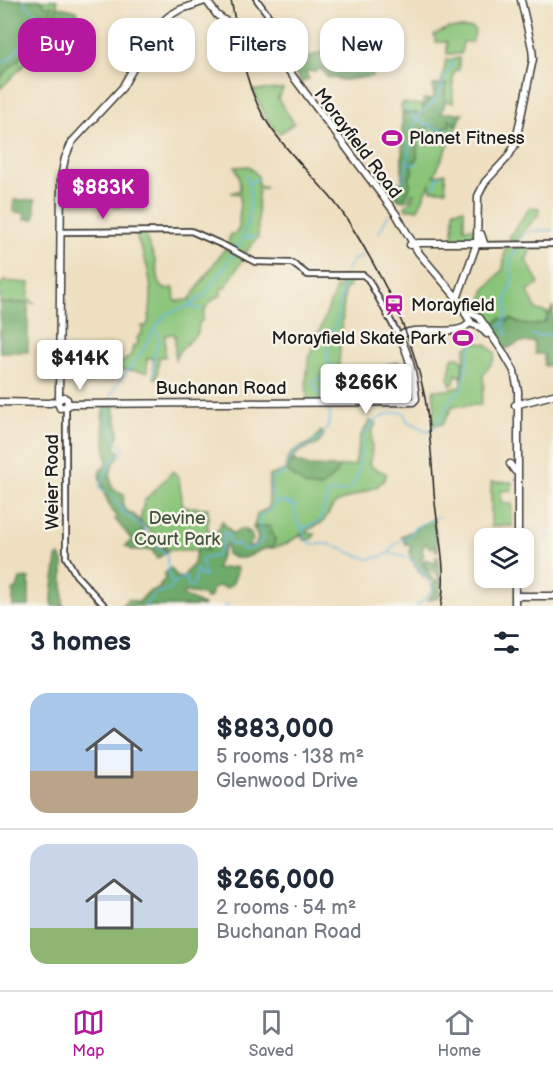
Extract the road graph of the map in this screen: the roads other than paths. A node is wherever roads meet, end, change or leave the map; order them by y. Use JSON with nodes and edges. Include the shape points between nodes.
{"nodes":[{"id":1,"x":256,"y":0,"type":"edge"},
{"id":2,"x":522,"y":0,"type":"edge"},
{"id":3,"x":206,"y":1,"type":"edge"},
{"id":4,"x":223,"y":18,"type":"edge"},
{"id":5,"x":225,"y":18,"type":"edge"},
{"id":6,"x":268,"y":18,"type":"edge"},
{"id":7,"x":287,"y":72,"type":"edge"},
{"id":8,"x":290,"y":72,"type":"edge"},
{"id":9,"x":61,"y":232,"type":"junction"},
{"id":10,"x":479,"y":234,"type":"junction"},
{"id":11,"x":460,"y":243,"type":"junction"},
{"id":12,"x":479,"y":244,"type":"junction"},
{"id":13,"x":553,"y":244,"type":"edge"},
{"id":14,"x":417,"y":245,"type":"junction"},
{"id":15,"x":518,"y":245,"type":"junction"},
{"id":16,"x":461,"y":288,"type":"junction"},
{"id":17,"x":452,"y":293,"type":"junction"},
{"id":18,"x":457,"y":299,"type":"junction"},
{"id":19,"x":474,"y":321,"type":"junction"},
{"id":20,"x":399,"y":337,"type":"junction"},
{"id":21,"x":553,"y":395,"type":"edge"},
{"id":22,"x":0,"y":402,"type":"edge"},
{"id":23,"x":63,"y":404,"type":"junction"},
{"id":24,"x":517,"y":405,"type":"junction"},
{"id":25,"x":515,"y":458,"type":"junction"},
{"id":26,"x":515,"y":471,"type":"junction"},
{"id":27,"x":516,"y":528,"type":"edge"},
{"id":28,"x":516,"y":528,"type":"edge"},
{"id":29,"x":516,"y":588,"type":"edge"},
{"id":30,"x":516,"y":596,"type":"junction"},
{"id":31,"x":553,"y":596,"type":"edge"},
{"id":32,"x":105,"y":606,"type":"edge"},
{"id":33,"x":517,"y":606,"type":"edge"}],
"edges":[{"from":1,"to":6,"type":"street"},
{"from":2,"to":10,"type":"main road","via":[[535,63],[517,148],[487,182],[480,197]]},
{"from":3,"to":4,"type":"main road","name":"Morayfield Road"},
{"from":3,"to":5,"type":"main road","name":"Morayfield Road"},
{"from":3,"to":9,"type":"main road","via":[[160,26],[123,90],[72,146],[63,173]]},
{"from":7,"to":14,"type":"main road","name":"Morayfield Road"},
{"from":8,"to":14,"type":"main road","name":"Morayfield Road","via":[[398,210]]},
{"from":9,"to":20,"type":"street","via":[[191,231],[255,262],[292,262],[309,275],[365,276]]},
{"from":9,"to":23,"type":"main road"},
{"from":10,"to":11,"type":"main road"},
{"from":10,"to":12,"type":"main road"},
{"from":11,"to":12,"type":"main road"},
{"from":11,"to":14,"type":"main road"},
{"from":12,"to":14,"type":"main road"},
{"from":12,"to":15,"type":"street"},
{"from":12,"to":15,"type":"street","via":[[505,241]]},
{"from":12,"to":16,"type":"main road"},
{"from":13,"to":15,"type":"street"},
{"from":14,"to":17,"type":"main road","name":"Morayfield Road"},
{"from":14,"to":19,"type":"main road","name":"Morayfield Road","via":[[438,282]]},
{"from":16,"to":17,"type":"main road"},
{"from":16,"to":18,"type":"main road"},
{"from":17,"to":18,"type":"main road","name":"Morayfield Road"},
{"from":18,"to":19,"type":"main road","name":"Morayfield Road"},
{"from":19,"to":20,"type":"main road","via":[[463,330],[416,332]]},
{"from":19,"to":24,"type":"main road","name":"Morayfield Road","via":[[487,332],[514,371]]},
{"from":20,"to":23,"type":"main road","name":"Buchanan Road","via":[[406,348],[415,402]]},
{"from":21,"to":24,"type":"main road"},
{"from":22,"to":23,"type":"main road","name":"Buchanan Road"},
{"from":23,"to":32,"type":"street","name":"Weier Road","via":[[63,546],[71,568]]},
{"from":24,"to":25,"type":"main road","name":"Morayfield Road"},
{"from":24,"to":27,"type":"main road","name":"Morayfield Road"},
{"from":25,"to":26,"type":"main road","name":"Morayfield Road"},
{"from":25,"to":26,"type":"main road","via":[[509,464]]},
{"from":26,"to":28,"type":"main road","name":"Morayfield Road"},
{"from":29,"to":30,"type":"main road"},
{"from":30,"to":31,"type":"main road"},
{"from":30,"to":33,"type":"main road"}]}
